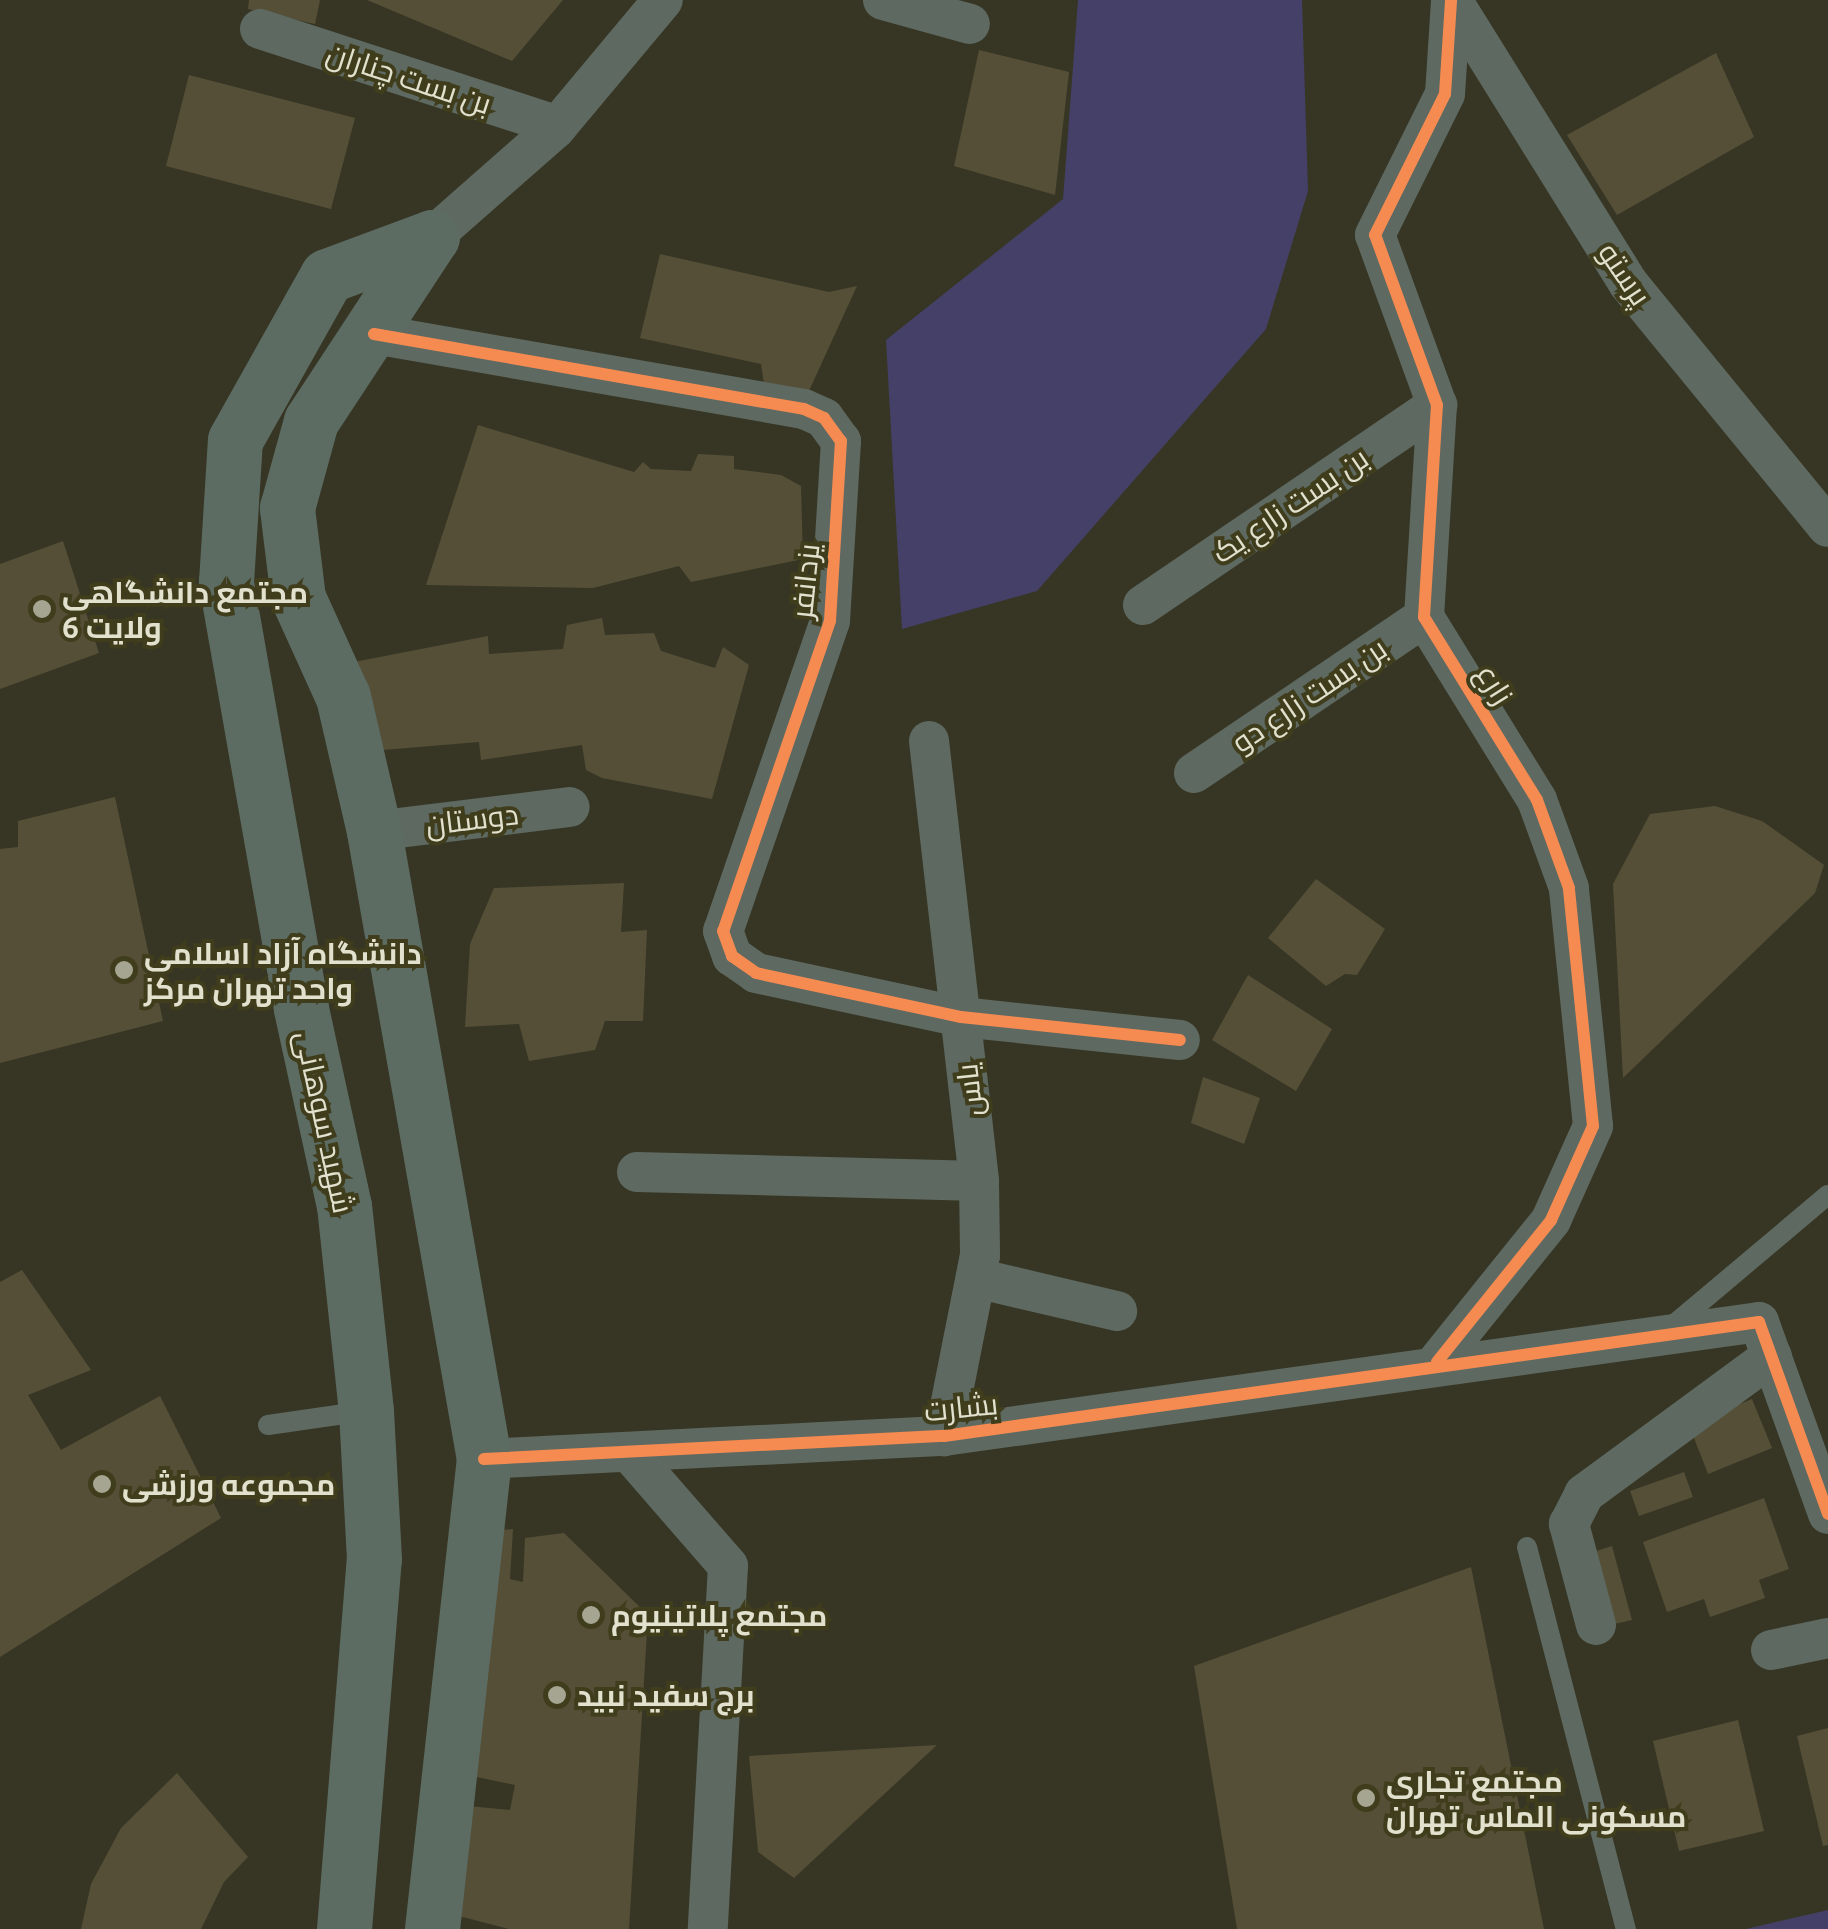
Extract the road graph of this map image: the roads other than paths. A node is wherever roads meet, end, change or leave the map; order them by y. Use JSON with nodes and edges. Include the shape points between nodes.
{"nodes":[{"id":1,"x":663,"y":0,"type":"edge"},
{"id":2,"x":883,"y":0,"type":"edge"},
{"id":3,"x":1451,"y":0,"type":"edge"},
{"id":4,"x":970,"y":24,"type":"dead end"},
{"id":5,"x":260,"y":29,"type":"dead end"},
{"id":6,"x":558,"y":126,"type":"junction"},
{"id":7,"x":432,"y":237,"type":"junction"},
{"id":8,"x":374,"y":334,"type":"junction"},
{"id":9,"x":1437,"y":406,"type":"junction"},
{"id":10,"x":1828,"y":527,"type":"edge"},
{"id":11,"x":1144,"y":605,"type":"dead end"},
{"id":12,"x":1424,"y":617,"type":"junction"},
{"id":13,"x":930,"y":742,"type":"dead end"},
{"id":14,"x":1194,"y":773,"type":"dead end"},
{"id":15,"x":570,"y":807,"type":"dead end"},
{"id":16,"x":374,"y":831,"type":"junction"},
{"id":17,"x":961,"y":1016,"type":"junction"},
{"id":18,"x":1180,"y":1040,"type":"dead end"},
{"id":19,"x":637,"y":1172,"type":"dead end"},
{"id":20,"x":980,"y":1181,"type":"junction"},
{"id":21,"x":1828,"y":1195,"type":"edge"},
{"id":22,"x":976,"y":1278,"type":"junction"},
{"id":23,"x":1117,"y":1311,"type":"dead end"},
{"id":24,"x":1662,"y":1334,"type":"junction"},
{"id":25,"x":1772,"y":1356,"type":"junction"},
{"id":26,"x":1437,"y":1362,"type":"junction"},
{"id":27,"x":366,"y":1411,"type":"junction"},
{"id":28,"x":268,"y":1425,"type":"dead end"},
{"id":29,"x":944,"y":1436,"type":"junction"},
{"id":30,"x":629,"y":1452,"type":"junction"},
{"id":31,"x":484,"y":1460,"type":"junction"},
{"id":32,"x":1828,"y":1514,"type":"edge"},
{"id":33,"x":1527,"y":1547,"type":"dead end"},
{"id":34,"x":1596,"y":1625,"type":"dead end"},
{"id":35,"x":1828,"y":1638,"type":"edge"},
{"id":36,"x":1772,"y":1650,"type":"dead end"},
{"id":37,"x":344,"y":1929,"type":"edge"},
{"id":38,"x":432,"y":1929,"type":"edge"},
{"id":39,"x":708,"y":1929,"type":"edge"},
{"id":40,"x":1626,"y":1929,"type":"edge"}],
"edges":[{"from":1,"to":6,"type":"street","name":"شهید سوهانی"},
{"from":2,"to":4,"type":"street"},
{"from":3,"to":9,"type":"street","via":[[1446,94],[1376,235]]},
{"from":3,"to":10,"type":"street","name":"پرستو","via":[[1628,282]]},
{"from":5,"to":6,"type":"street","name":"بن بست چناران"},
{"from":6,"to":7,"type":"street","name":"شهید سوهانی"},
{"from":7,"to":8,"type":"main road","name":"شهید سوهانی"},
{"from":7,"to":27,"type":"main road","name":"شهید سوهانی","via":[[327,276],[236,440],[226,582],[300,1008],[344,1206]]},
{"from":8,"to":16,"type":"main road","name":"شهید سوهانی","via":[[311,422],[288,508],[298,598],[343,697]]},
{"from":8,"to":17,"type":"street","name":"یزدانفر","via":[[804,409],[824,418],[841,441],[830,621],[722,931],[732,956],[756,973]]},
{"from":9,"to":11,"type":"street","name":"بن بست زارع یک"},
{"from":9,"to":12,"type":"street"},
{"from":12,"to":14,"type":"street","name":"بن بست زارع دو"},
{"from":12,"to":26,"type":"street","name":"زارع","via":[[1537,800],[1568,888],[1593,1126],[1551,1220]]},
{"from":13,"to":17,"type":"street","name":"یاس"},
{"from":15,"to":16,"type":"street","name":"دوستان"},
{"from":16,"to":31,"type":"main road","name":"شهید سوهانی"},
{"from":17,"to":18,"type":"street","name":"یزدانفر"},
{"from":17,"to":20,"type":"street","name":"یاس"},
{"from":19,"to":20,"type":"street"},
{"from":20,"to":22,"type":"street","name":"یاس"},
{"from":21,"to":24,"type":"lane"},
{"from":22,"to":23,"type":"street"},
{"from":22,"to":29,"type":"street","name":"یاس"},
{"from":24,"to":25,"type":"street","name":"بشارت","via":[[1760,1322]]},
{"from":24,"to":26,"type":"street","name":"بشارت"},
{"from":25,"to":32,"type":"street"},
{"from":25,"to":34,"type":"street","via":[[1584,1494],[1569,1524]]},
{"from":26,"to":29,"type":"street","name":"بشارت","via":[[1246,1398]]},
{"from":27,"to":28,"type":"lane"},
{"from":27,"to":37,"type":"main road","name":"شهید سوهانی","via":[[374,1558]]},
{"from":29,"to":30,"type":"street","name":"بشارت"},
{"from":30,"to":31,"type":"street","name":"بشارت"},
{"from":30,"to":39,"type":"street","via":[[728,1566]]},
{"from":31,"to":38,"type":"main road","name":"شهید سوهانی"},
{"from":33,"to":40,"type":"lane"},
{"from":35,"to":36,"type":"street"}]}
